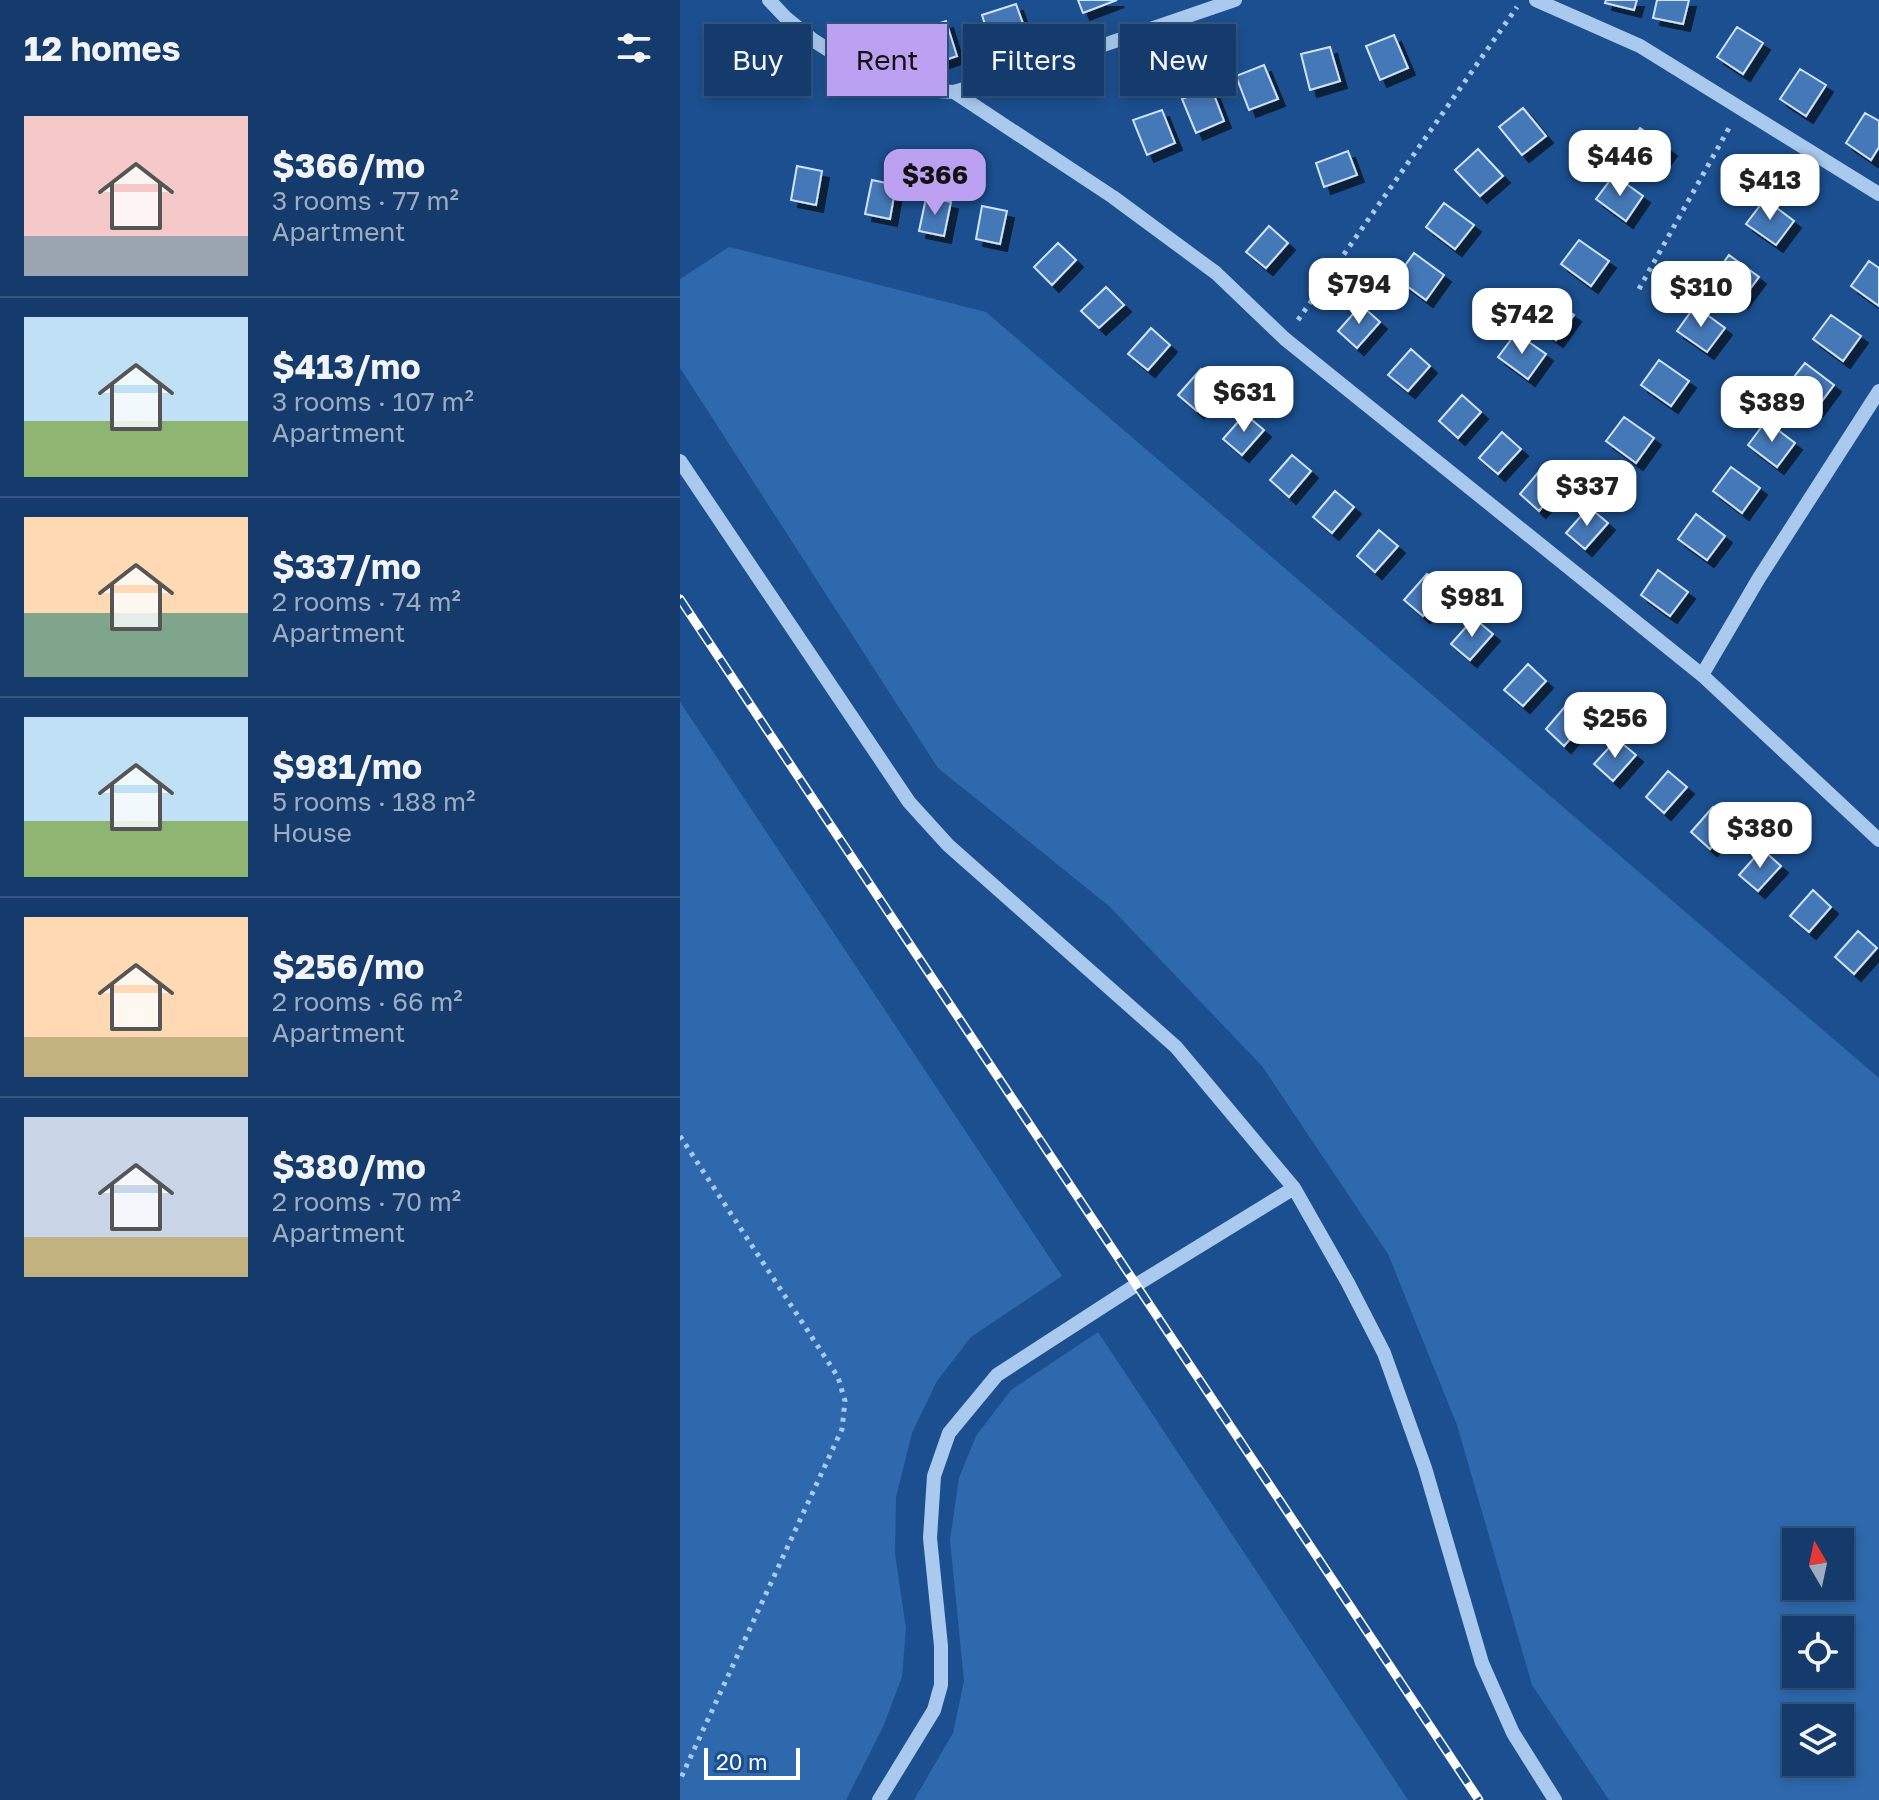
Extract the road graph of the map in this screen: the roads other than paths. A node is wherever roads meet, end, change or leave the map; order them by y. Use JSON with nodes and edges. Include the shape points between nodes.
{"nodes":[{"id":1,"x":769,"y":0,"type":"edge"},
{"id":2,"x":1235,"y":0,"type":"edge"},
{"id":3,"x":1536,"y":0,"type":"edge"},
{"id":4,"x":954,"y":92,"type":"junction"},
{"id":5,"x":1879,"y":194,"type":"edge"},
{"id":6,"x":1879,"y":391,"type":"edge"},
{"id":7,"x":680,"y":461,"type":"edge"},
{"id":8,"x":1702,"y":675,"type":"junction"},
{"id":9,"x":1879,"y":840,"type":"edge"},
{"id":10,"x":1294,"y":1188,"type":"junction"},
{"id":11,"x":879,"y":1800,"type":"edge"},
{"id":12,"x":1555,"y":1800,"type":"edge"}],
"edges":[{"from":1,"to":4,"type":"street","via":[[844,60],[907,89]]},
{"from":2,"to":4,"type":"street"},
{"from":3,"to":5,"type":"street","via":[[1640,46]]},
{"from":4,"to":8,"type":"street","via":[[1216,273],[1285,339]]},
{"from":6,"to":8,"type":"street"},
{"from":7,"to":10,"type":"street","via":[[909,802],[948,845],[1176,1047]]},
{"from":8,"to":9,"type":"street"},
{"from":10,"to":11,"type":"street","via":[[997,1375],[949,1433],[934,1476],[930,1538],[941,1685],[934,1710]]},
{"from":10,"to":12,"type":"street","via":[[1384,1353],[1425,1468],[1482,1663],[1513,1733]]}]}
